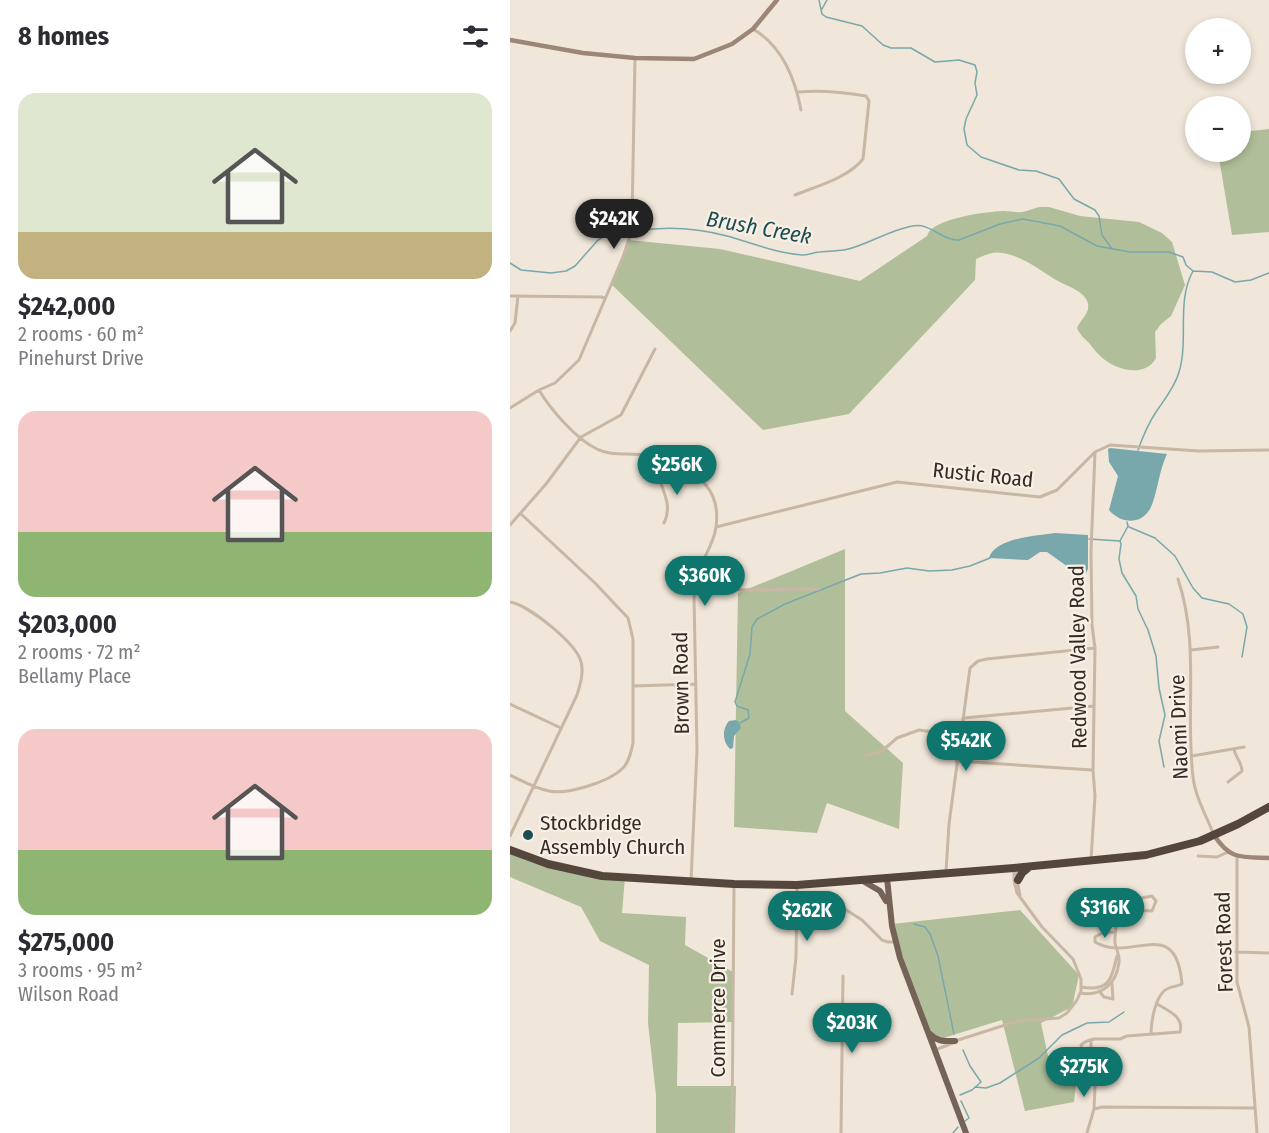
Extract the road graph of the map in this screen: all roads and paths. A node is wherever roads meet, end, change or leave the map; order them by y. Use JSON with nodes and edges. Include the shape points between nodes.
{"nodes":[{"id":1,"x":777,"y":0,"type":"edge"},
{"id":2,"x":753,"y":29,"type":"junction"},
{"id":3,"x":510,"y":40,"type":"edge"},
{"id":4,"x":635,"y":58,"type":"junction"},
{"id":5,"x":798,"y":92,"type":"junction"},
{"id":6,"x":801,"y":110,"type":"dead end"},
{"id":7,"x":795,"y":195,"type":"dead end"},
{"id":8,"x":510,"y":296,"type":"edge"},
{"id":9,"x":518,"y":296,"type":"junction"},
{"id":10,"x":605,"y":298,"type":"junction"},
{"id":11,"x":510,"y":331,"type":"edge"},
{"id":12,"x":656,"y":349,"type":"dead end"},
{"id":13,"x":539,"y":390,"type":"junction"},
{"id":14,"x":510,"y":408,"type":"edge"},
{"id":15,"x":581,"y":437,"type":"junction"},
{"id":16,"x":1269,"y":450,"type":"edge"},
{"id":17,"x":1095,"y":452,"type":"junction"},
{"id":18,"x":659,"y":460,"type":"junction"},
{"id":19,"x":521,"y":514,"type":"junction"},
{"id":20,"x":664,"y":523,"type":"dead end"},
{"id":21,"x":510,"y":525,"type":"edge"},
{"id":22,"x":716,"y":527,"type":"junction"},
{"id":23,"x":1178,"y":579,"type":"dead end"},
{"id":24,"x":695,"y":585,"type":"junction"},
{"id":25,"x":819,"y":589,"type":"dead end"},
{"id":26,"x":510,"y":602,"type":"edge"},
{"id":27,"x":1218,"y":647,"type":"dead end"},
{"id":28,"x":1095,"y":648,"type":"junction"},
{"id":29,"x":1191,"y":650,"type":"junction"},
{"id":30,"x":696,"y":684,"type":"junction"},
{"id":31,"x":633,"y":686,"type":"junction"},
{"id":32,"x":510,"y":704,"type":"edge"},
{"id":33,"x":1094,"y":706,"type":"junction"},
{"id":34,"x":963,"y":718,"type":"junction"},
{"id":35,"x":561,"y":728,"type":"junction"},
{"id":36,"x":960,"y":736,"type":"junction"},
{"id":37,"x":1244,"y":747,"type":"dead end"},
{"id":38,"x":1234,"y":748,"type":"junction"},
{"id":39,"x":866,"y":756,"type":"dead end"},
{"id":40,"x":1192,"y":756,"type":"junction"},
{"id":41,"x":956,"y":761,"type":"junction"},
{"id":42,"x":1093,"y":770,"type":"junction"},
{"id":43,"x":510,"y":775,"type":"edge"},
{"id":44,"x":1228,"y":783,"type":"dead end"},
{"id":45,"x":534,"y":786,"type":"junction"},
{"id":46,"x":1269,"y":807,"type":"edge"},
{"id":47,"x":1214,"y":835,"type":"junction"},
{"id":48,"x":510,"y":836,"type":"edge"},
{"id":49,"x":510,"y":849,"type":"edge"},
{"id":50,"x":1228,"y":852,"type":"junction"},
{"id":51,"x":1198,"y":856,"type":"dead end"},
{"id":52,"x":1237,"y":857,"type":"junction"},
{"id":53,"x":1269,"y":858,"type":"edge"},
{"id":54,"x":1090,"y":861,"type":"junction"},
{"id":55,"x":1031,"y":867,"type":"junction"},
{"id":56,"x":1014,"y":868,"type":"junction"},
{"id":57,"x":946,"y":873,"type":"junction"},
{"id":58,"x":887,"y":878,"type":"junction"},
{"id":59,"x":1018,"y":880,"type":"junction"},
{"id":60,"x":691,"y":881,"type":"junction"},
{"id":61,"x":863,"y":881,"type":"junction"},
{"id":62,"x":734,"y":884,"type":"junction"},
{"id":63,"x":797,"y":885,"type":"junction"},
{"id":64,"x":1021,"y":897,"type":"junction"},
{"id":65,"x":829,"y":899,"type":"dead end"},
{"id":66,"x":889,"y":907,"type":"junction"},
{"id":67,"x":1116,"y":914,"type":"junction"},
{"id":68,"x":1115,"y":932,"type":"junction"},
{"id":69,"x":895,"y":942,"type":"junction"},
{"id":70,"x":1116,"y":947,"type":"junction"},
{"id":71,"x":1236,"y":952,"type":"junction"},
{"id":72,"x":1269,"y":953,"type":"edge"},
{"id":73,"x":1117,"y":954,"type":"junction"},
{"id":74,"x":843,"y":976,"type":"dead end"},
{"id":75,"x":1112,"y":984,"type":"junction"},
{"id":76,"x":1081,"y":987,"type":"junction"},
{"id":77,"x":1100,"y":991,"type":"junction"},
{"id":78,"x":1080,"y":993,"type":"junction"},
{"id":79,"x":792,"y":994,"type":"dead end"},
{"id":80,"x":1157,"y":1005,"type":"junction"},
{"id":81,"x":927,"y":1031,"type":"junction"},
{"id":82,"x":1151,"y":1034,"type":"junction"},
{"id":83,"x":1091,"y":1040,"type":"junction"},
{"id":84,"x":955,"y":1041,"type":"junction"},
{"id":85,"x":934,"y":1049,"type":"junction"},
{"id":86,"x":1096,"y":1064,"type":"dead end"},
{"id":87,"x":1255,"y":1108,"type":"junction"},
{"id":88,"x":1094,"y":1109,"type":"junction"},
{"id":89,"x":732,"y":1133,"type":"edge"},
{"id":90,"x":841,"y":1133,"type":"edge"},
{"id":91,"x":966,"y":1133,"type":"edge"},
{"id":92,"x":1087,"y":1133,"type":"edge"},
{"id":93,"x":1257,"y":1133,"type":"edge"}],
"edges":[{"from":1,"to":2,"type":"street"},
{"from":2,"to":4,"type":"street","via":[[732,44],[694,59]]},
{"from":2,"to":5,"type":"street","via":[[766,37],[783,58]]},
{"from":3,"to":4,"type":"street"},
{"from":4,"to":10,"type":"street","via":[[632,218],[623,257]]},
{"from":5,"to":6,"type":"street"},
{"from":5,"to":7,"type":"street","via":[[849,93],[866,96],[870,101],[863,159],[835,179]]},
{"from":8,"to":9,"type":"street"},
{"from":9,"to":10,"type":"street"},
{"from":9,"to":11,"type":"street","via":[[515,323]]},
{"from":10,"to":13,"type":"street","via":[[579,360],[555,383]]},
{"from":12,"to":15,"type":"street","via":[[621,415]]},
{"from":13,"to":14,"type":"street"},
{"from":13,"to":15,"type":"street","name":"Brown Road"},
{"from":15,"to":18,"type":"street","name":"Brown Road","via":[[603,452]]},
{"from":15,"to":19,"type":"street"},
{"from":16,"to":17,"type":"street","via":[[1199,451],[1110,445]]},
{"from":17,"to":22,"type":"street","name":"Rustic Road","via":[[1057,490],[1040,497],[897,482]]},
{"from":17,"to":28,"type":"street","name":"Redwood Valley Road","via":[[1091,562]]},
{"from":18,"to":20,"type":"street","via":[[669,508]]},
{"from":18,"to":22,"type":"street","name":"Brown Road","via":[[698,476],[705,483],[713,498]]},
{"from":19,"to":21,"type":"street"},
{"from":19,"to":31,"type":"street","via":[[628,618],[633,639]]},
{"from":22,"to":24,"type":"street","name":"Brown Road"},
{"from":23,"to":29,"type":"street","name":"Naomi Drive"},
{"from":24,"to":25,"type":"street","via":[[731,590]]},
{"from":24,"to":30,"type":"street","name":"Brown Road"},
{"from":26,"to":35,"type":"street","via":[[529,608],[581,661],[577,696]]},
{"from":27,"to":29,"type":"street","name":"Naomi Drive"},
{"from":28,"to":33,"type":"street","name":"Redwood Valley Road"},
{"from":28,"to":34,"type":"street","via":[[975,663],[969,668]]},
{"from":29,"to":40,"type":"street","name":"Naomi Drive"},
{"from":30,"to":31,"type":"street"},
{"from":30,"to":60,"type":"street","name":"Brown Road"},
{"from":31,"to":45,"type":"street","via":[[633,743],[623,768],[609,778],[562,792]]},
{"from":32,"to":35,"type":"street"},
{"from":33,"to":34,"type":"street"},
{"from":33,"to":42,"type":"street","name":"Redwood Valley Road"},
{"from":34,"to":36,"type":"street"},
{"from":35,"to":45,"type":"street"},
{"from":36,"to":39,"type":"street","via":[[919,730]]},
{"from":36,"to":41,"type":"street"},
{"from":37,"to":38,"type":"street"},
{"from":38,"to":40,"type":"street"},
{"from":38,"to":44,"type":"street","via":[[1242,771]]},
{"from":40,"to":47,"type":"street","name":"Naomi Drive","via":[[1196,790]]},
{"from":41,"to":42,"type":"street"},
{"from":41,"to":57,"type":"street"},
{"from":42,"to":54,"type":"street","name":"Redwood Valley Road"},
{"from":43,"to":45,"type":"street"},
{"from":45,"to":48,"type":"street"},
{"from":46,"to":47,"type":"highway"},
{"from":47,"to":50,"type":"street"},
{"from":47,"to":54,"type":"highway","via":[[1171,850]]},
{"from":49,"to":60,"type":"highway","via":[[585,873]]},
{"from":50,"to":51,"type":"street","via":[[1217,857]]},
{"from":50,"to":52,"type":"street"},
{"from":52,"to":53,"type":"street"},
{"from":52,"to":71,"type":"street","name":"Forest Road"},
{"from":54,"to":55,"type":"highway"},
{"from":55,"to":56,"type":"highway"},
{"from":55,"to":59,"type":"highway"},
{"from":56,"to":57,"type":"highway"},
{"from":56,"to":59,"type":"street"},
{"from":56,"to":64,"type":"street","via":[[1014,887]]},
{"from":57,"to":58,"type":"highway"},
{"from":58,"to":61,"type":"highway"},
{"from":58,"to":66,"type":"main road"},
{"from":59,"to":64,"type":"street"},
{"from":60,"to":62,"type":"highway"},
{"from":61,"to":63,"type":"highway"},
{"from":61,"to":66,"type":"main road","via":[[880,891]]},
{"from":62,"to":63,"type":"highway"},
{"from":62,"to":89,"type":"street","name":"Commerce Drive"},
{"from":63,"to":79,"type":"street"},
{"from":64,"to":76,"type":"street","via":[[1042,927],[1073,958]]},
{"from":65,"to":69,"type":"street","via":[[862,920],[882,940]]},
{"from":66,"to":69,"type":"main road"},
{"from":67,"to":67,"type":"street","via":[[1108,914],[1105,906],[1152,896],[1156,901],[1152,911]]},
{"from":67,"to":68,"type":"street"},
{"from":68,"to":70,"type":"street"},
{"from":68,"to":70,"type":"street","via":[[1102,933],[1095,940],[1099,945]]},
{"from":69,"to":81,"type":"main road"},
{"from":70,"to":73,"type":"street"},
{"from":70,"to":80,"type":"street","via":[[1157,945],[1174,952],[1182,984],[1164,991]]},
{"from":71,"to":72,"type":"street"},
{"from":71,"to":87,"type":"street","name":"Forest Road","via":[[1237,982],[1251,1042]]},
{"from":73,"to":75,"type":"street","via":[[1119,961]]},
{"from":73,"to":76,"type":"street","via":[[1109,982],[1096,989]]},
{"from":74,"to":90,"type":"street"},
{"from":75,"to":77,"type":"street"},
{"from":75,"to":77,"type":"street","via":[[1113,999],[1104,998]]},
{"from":76,"to":78,"type":"street"},
{"from":77,"to":78,"type":"street"},
{"from":78,"to":84,"type":"street","via":[[1073,1006],[1059,1018],[1018,1021]]},
{"from":80,"to":82,"type":"street"},
{"from":80,"to":82,"type":"street","via":[[1177,1017],[1182,1029]]},
{"from":81,"to":84,"type":"main road","via":[[934,1039]]},
{"from":81,"to":85,"type":"main road"},
{"from":82,"to":83,"type":"street"},
{"from":83,"to":83,"type":"street","via":[[1081,1045],[1083,1055],[1091,1052]]},
{"from":84,"to":85,"type":"street"},
{"from":85,"to":91,"type":"main road"},
{"from":86,"to":88,"type":"street"},
{"from":87,"to":88,"type":"street"},
{"from":87,"to":93,"type":"street","name":"Forest Road"},
{"from":88,"to":92,"type":"street"}]}
